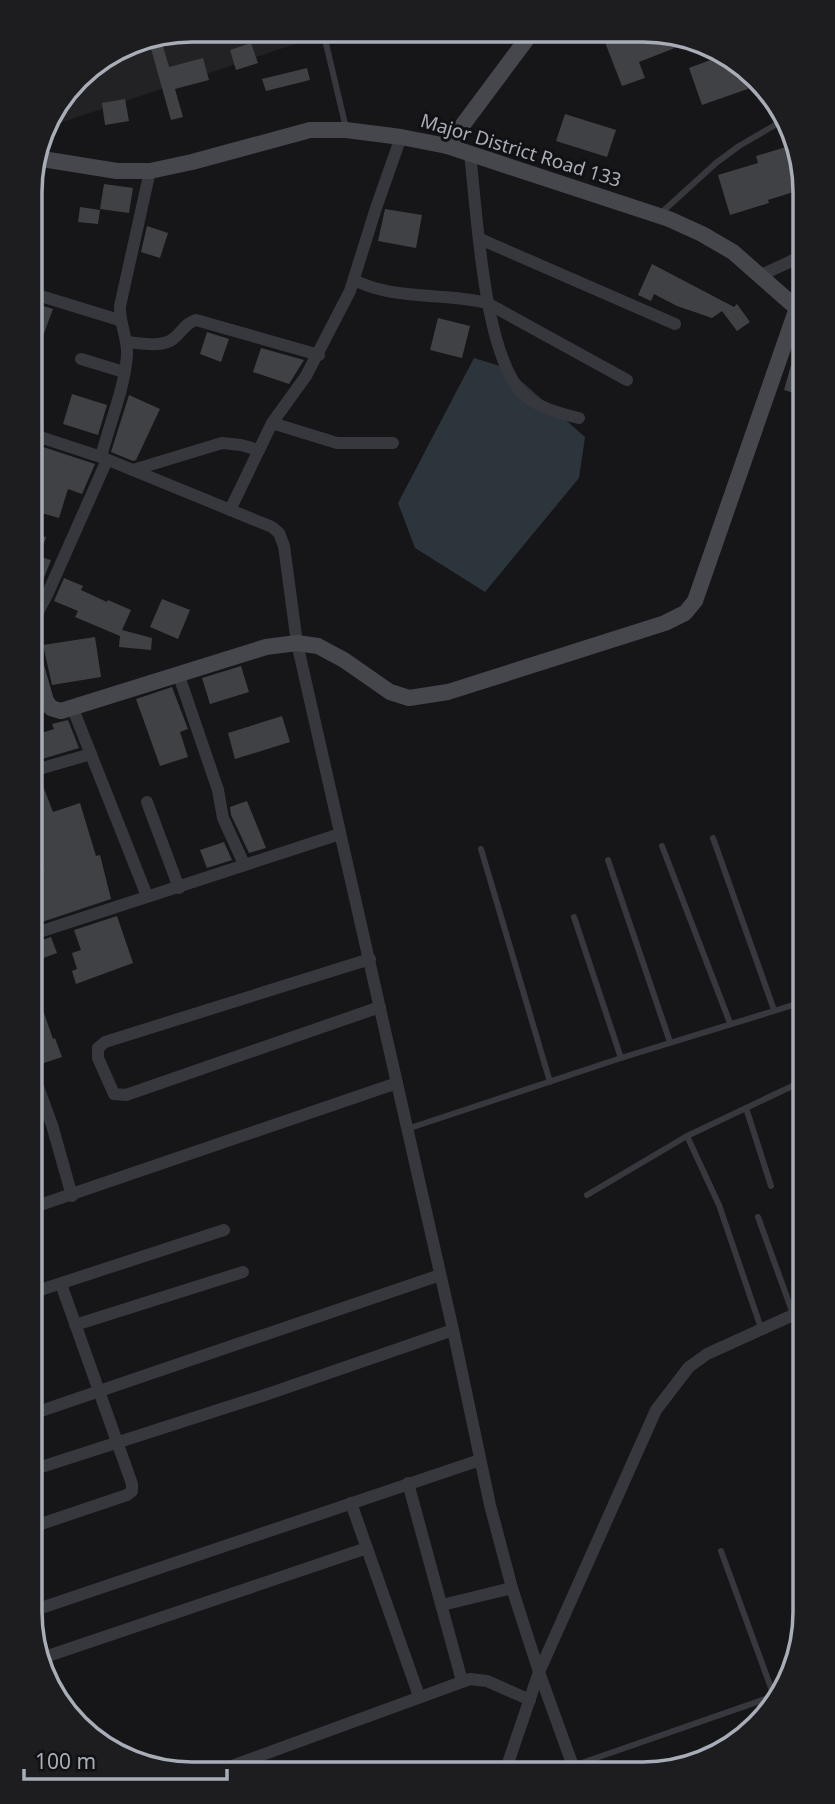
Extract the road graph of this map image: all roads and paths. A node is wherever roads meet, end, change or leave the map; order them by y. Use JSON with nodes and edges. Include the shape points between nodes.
{"nodes":[{"id":1,"x":326,"y":42,"type":"edge"},
{"id":2,"x":525,"y":42,"type":"edge"},
{"id":3,"x":777,"y":124,"type":"edge"},
{"id":4,"x":346,"y":130,"type":"junction"},
{"id":5,"x":401,"y":137,"type":"junction"},
{"id":6,"x":447,"y":146,"type":"junction"},
{"id":7,"x":470,"y":154,"type":"junction"},
{"id":8,"x":46,"y":160,"type":"edge"},
{"id":9,"x":150,"y":171,"type":"junction"},
{"id":10,"x":659,"y":215,"type":"junction"},
{"id":11,"x":480,"y":239,"type":"junction"},
{"id":12,"x":793,"y":260,"type":"edge"},
{"id":13,"x":761,"y":275,"type":"junction"},
{"id":14,"x":354,"y":280,"type":"junction"},
{"id":15,"x":42,"y":297,"type":"edge"},
{"id":16,"x":487,"y":303,"type":"junction"},
{"id":17,"x":793,"y":304,"type":"edge"},
{"id":18,"x":120,"y":320,"type":"junction"},
{"id":19,"x":675,"y":324,"type":"dead end"},
{"id":20,"x":793,"y":326,"type":"edge"},
{"id":21,"x":127,"y":342,"type":"junction"},
{"id":22,"x":319,"y":355,"type":"junction"},
{"id":23,"x":81,"y":359,"type":"dead end"},
{"id":24,"x":124,"y":372,"type":"junction"},
{"id":25,"x":627,"y":380,"type":"dead end"},
{"id":26,"x":579,"y":418,"type":"dead end"},
{"id":27,"x":272,"y":423,"type":"junction"},
{"id":28,"x":42,"y":438,"type":"edge"},
{"id":29,"x":393,"y":443,"type":"dead end"},
{"id":30,"x":259,"y":450,"type":"junction"},
{"id":31,"x":104,"y":459,"type":"junction"},
{"id":32,"x":132,"y":470,"type":"junction"},
{"id":33,"x":230,"y":510,"type":"junction"},
{"id":34,"x":42,"y":604,"type":"edge"},
{"id":35,"x":297,"y":643,"type":"junction"},
{"id":36,"x":178,"y":674,"type":"junction"},
{"id":37,"x":42,"y":689,"type":"edge"},
{"id":38,"x":73,"y":709,"type":"junction"},
{"id":39,"x":91,"y":754,"type":"junction"},
{"id":40,"x":42,"y":768,"type":"edge"},
{"id":41,"x":147,"y":803,"type":"dead end"},
{"id":42,"x":340,"y":834,"type":"junction"},
{"id":43,"x":713,"y":838,"type":"dead end"},
{"id":44,"x":662,"y":846,"type":"dead end"},
{"id":45,"x":481,"y":849,"type":"dead end"},
{"id":46,"x":608,"y":860,"type":"dead end"},
{"id":47,"x":244,"y":864,"type":"junction"},
{"id":48,"x":179,"y":888,"type":"junction"},
{"id":49,"x":147,"y":896,"type":"junction"},
{"id":50,"x":574,"y":917,"type":"dead end"},
{"id":51,"x":42,"y":931,"type":"edge"},
{"id":52,"x":370,"y":959,"type":"junction"},
{"id":53,"x":793,"y":1005,"type":"edge"},
{"id":54,"x":380,"y":1007,"type":"junction"},
{"id":55,"x":774,"y":1010,"type":"junction"},
{"id":56,"x":730,"y":1023,"type":"junction"},
{"id":57,"x":670,"y":1042,"type":"junction"},
{"id":58,"x":621,"y":1058,"type":"junction"},
{"id":59,"x":550,"y":1082,"type":"junction"},
{"id":60,"x":397,"y":1083,"type":"junction"},
{"id":61,"x":793,"y":1086,"type":"edge"},
{"id":62,"x":42,"y":1101,"type":"edge"},
{"id":63,"x":746,"y":1108,"type":"junction"},
{"id":64,"x":407,"y":1129,"type":"junction"},
{"id":65,"x":687,"y":1136,"type":"junction"},
{"id":66,"x":771,"y":1186,"type":"dead end"},
{"id":67,"x":587,"y":1195,"type":"dead end"},
{"id":68,"x":72,"y":1196,"type":"junction"},
{"id":69,"x":42,"y":1205,"type":"edge"},
{"id":70,"x":758,"y":1217,"type":"dead end"},
{"id":71,"x":224,"y":1230,"type":"dead end"},
{"id":72,"x":243,"y":1272,"type":"dead end"},
{"id":73,"x":440,"y":1275,"type":"junction"},
{"id":74,"x":61,"y":1284,"type":"junction"},
{"id":75,"x":42,"y":1290,"type":"edge"},
{"id":76,"x":793,"y":1295,"type":"edge"},
{"id":77,"x":793,"y":1316,"type":"edge"},
{"id":78,"x":75,"y":1325,"type":"junction"},
{"id":79,"x":761,"y":1328,"type":"junction"},
{"id":80,"x":453,"y":1330,"type":"junction"},
{"id":81,"x":98,"y":1391,"type":"junction"},
{"id":82,"x":42,"y":1410,"type":"edge"},
{"id":83,"x":116,"y":1443,"type":"junction"},
{"id":84,"x":480,"y":1460,"type":"junction"},
{"id":85,"x":42,"y":1467,"type":"edge"},
{"id":86,"x":408,"y":1483,"type":"junction"},
{"id":87,"x":351,"y":1503,"type":"junction"},
{"id":88,"x":42,"y":1524,"type":"edge"},
{"id":89,"x":367,"y":1548,"type":"junction"},
{"id":90,"x":721,"y":1551,"type":"dead end"},
{"id":91,"x":512,"y":1588,"type":"junction"},
{"id":92,"x":442,"y":1605,"type":"junction"},
{"id":93,"x":42,"y":1607,"type":"edge"},
{"id":94,"x":49,"y":1657,"type":"edge"},
{"id":95,"x":539,"y":1672,"type":"junction"},
{"id":96,"x":462,"y":1681,"type":"junction"},
{"id":97,"x":773,"y":1687,"type":"edge"},
{"id":98,"x":419,"y":1696,"type":"junction"},
{"id":99,"x":530,"y":1700,"type":"junction"},
{"id":100,"x":764,"y":1700,"type":"edge"},
{"id":101,"x":242,"y":1762,"type":"edge"},
{"id":102,"x":508,"y":1762,"type":"edge"},
{"id":103,"x":572,"y":1762,"type":"edge"},
{"id":104,"x":588,"y":1762,"type":"edge"}],
"edges":[{"from":1,"to":4,"type":"lane"},
{"from":2,"to":6,"type":"street"},
{"from":3,"to":10,"type":"lane","via":[[716,163]]},
{"from":4,"to":5,"type":"street","name":"Major District Road 133"},
{"from":4,"to":9,"type":"street","name":"Major District Road 133","via":[[310,130]]},
{"from":5,"to":6,"type":"street","name":"Major District Road 133"},
{"from":5,"to":14,"type":"street"},
{"from":6,"to":7,"type":"street","name":"Major District Road 133"},
{"from":7,"to":10,"type":"street","name":"Major District Road 133"},
{"from":7,"to":11,"type":"street"},
{"from":8,"to":9,"type":"street","name":"Major District Road 133"},
{"from":9,"to":18,"type":"street"},
{"from":10,"to":13,"type":"street","name":"Major District Road 133","via":[[733,252]]},
{"from":11,"to":16,"type":"street"},
{"from":11,"to":19,"type":"street"},
{"from":12,"to":13,"type":"street"},
{"from":13,"to":17,"type":"street","name":"Major District Road 133"},
{"from":14,"to":16,"type":"street","via":[[394,294]]},
{"from":14,"to":22,"type":"street"},
{"from":15,"to":18,"type":"street"},
{"from":16,"to":25,"type":"street"},
{"from":16,"to":26,"type":"street","via":[[506,368],[517,386],[526,397]]},
{"from":18,"to":21,"type":"street"},
{"from":20,"to":35,"type":"street","via":[[695,601],[685,613],[461,688],[409,698],[390,692],[318,646]]},
{"from":21,"to":22,"type":"street","via":[[169,342],[196,320]]},
{"from":21,"to":24,"type":"street"},
{"from":22,"to":27,"type":"street"},
{"from":23,"to":24,"type":"street"},
{"from":24,"to":31,"type":"street"},
{"from":27,"to":29,"type":"street","via":[[337,443]]},
{"from":27,"to":30,"type":"street"},
{"from":28,"to":31,"type":"street"},
{"from":30,"to":32,"type":"street","via":[[222,443]]},
{"from":30,"to":33,"type":"street"},
{"from":31,"to":32,"type":"street"},
{"from":31,"to":34,"type":"street"},
{"from":32,"to":33,"type":"street"},
{"from":33,"to":35,"type":"street","via":[[279,533]]},
{"from":35,"to":36,"type":"street","via":[[266,647]]},
{"from":35,"to":42,"type":"street"},
{"from":36,"to":38,"type":"street"},
{"from":36,"to":47,"type":"street","via":[[218,790],[223,818]]},
{"from":37,"to":38,"type":"street","via":[[51,708]]},
{"from":38,"to":39,"type":"street"},
{"from":39,"to":40,"type":"street"},
{"from":39,"to":49,"type":"street"},
{"from":41,"to":48,"type":"street"},
{"from":42,"to":47,"type":"street"},
{"from":42,"to":52,"type":"street"},
{"from":43,"to":55,"type":"lane"},
{"from":44,"to":56,"type":"lane"},
{"from":45,"to":59,"type":"lane"},
{"from":46,"to":57,"type":"lane"},
{"from":47,"to":48,"type":"street"},
{"from":48,"to":49,"type":"street"},
{"from":49,"to":51,"type":"street"},
{"from":50,"to":58,"type":"lane"},
{"from":52,"to":54,"type":"street"},
{"from":52,"to":54,"type":"street","via":[[105,1042],[98,1048],[98,1058],[114,1094],[126,1095]]},
{"from":53,"to":55,"type":"lane"},
{"from":54,"to":60,"type":"street"},
{"from":55,"to":56,"type":"lane"},
{"from":56,"to":57,"type":"lane"},
{"from":57,"to":58,"type":"lane"},
{"from":58,"to":59,"type":"lane"},
{"from":59,"to":64,"type":"lane"},
{"from":60,"to":64,"type":"street"},
{"from":60,"to":68,"type":"street"},
{"from":61,"to":63,"type":"lane"},
{"from":62,"to":68,"type":"street"},
{"from":63,"to":65,"type":"lane"},
{"from":63,"to":66,"type":"lane"},
{"from":64,"to":73,"type":"street"},
{"from":65,"to":67,"type":"lane"},
{"from":65,"to":79,"type":"lane","via":[[719,1205]]},
{"from":68,"to":69,"type":"street"},
{"from":70,"to":76,"type":"lane"},
{"from":71,"to":74,"type":"street"},
{"from":72,"to":78,"type":"street"},
{"from":73,"to":80,"type":"street"},
{"from":73,"to":81,"type":"street"},
{"from":74,"to":75,"type":"street"},
{"from":74,"to":78,"type":"street"},
{"from":77,"to":79,"type":"street"},
{"from":78,"to":81,"type":"street"},
{"from":79,"to":95,"type":"street","via":[[689,1367],[656,1410]]},
{"from":80,"to":83,"type":"street"},
{"from":80,"to":84,"type":"street"},
{"from":81,"to":82,"type":"street"},
{"from":81,"to":83,"type":"street"},
{"from":83,"to":85,"type":"street"},
{"from":83,"to":88,"type":"street","via":[[132,1491]]},
{"from":84,"to":86,"type":"street"},
{"from":84,"to":91,"type":"street"},
{"from":86,"to":87,"type":"street"},
{"from":86,"to":92,"type":"street"},
{"from":87,"to":89,"type":"street"},
{"from":87,"to":93,"type":"street"},
{"from":89,"to":94,"type":"street"},
{"from":89,"to":98,"type":"street"},
{"from":90,"to":97,"type":"lane"},
{"from":91,"to":92,"type":"street"},
{"from":91,"to":95,"type":"street"},
{"from":92,"to":96,"type":"street"},
{"from":95,"to":99,"type":"street"},
{"from":95,"to":103,"type":"street"},
{"from":96,"to":98,"type":"street"},
{"from":96,"to":99,"type":"street","via":[[487,1681]]},
{"from":98,"to":101,"type":"street"},
{"from":99,"to":102,"type":"street"},
{"from":100,"to":104,"type":"lane"}]}
